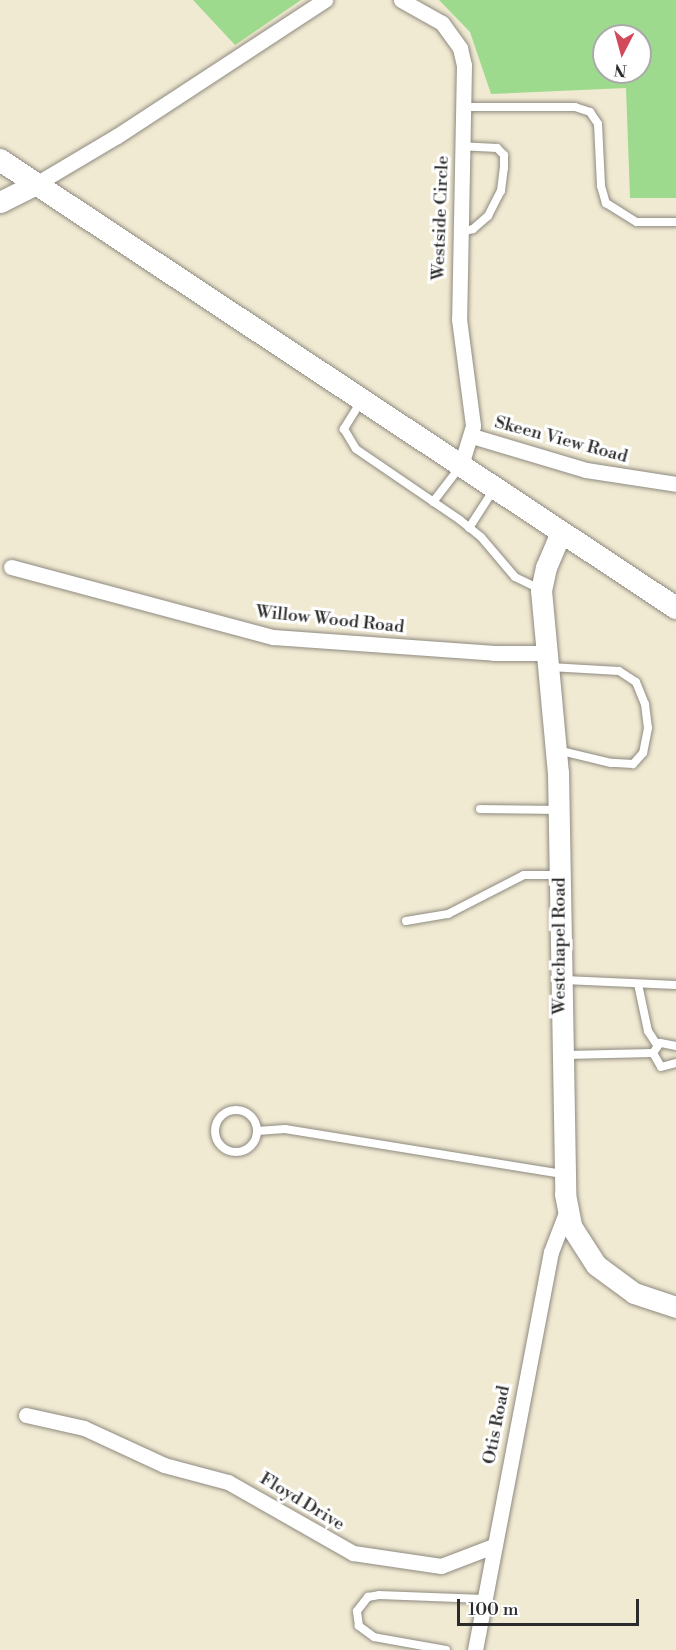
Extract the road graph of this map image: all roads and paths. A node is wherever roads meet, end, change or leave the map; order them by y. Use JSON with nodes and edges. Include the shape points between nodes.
{"nodes":[{"id":1,"x":325,"y":0,"type":"edge"},
{"id":2,"x":401,"y":0,"type":"edge"},
{"id":3,"x":465,"y":107,"type":"junction"},
{"id":4,"x":463,"y":146,"type":"junction"},
{"id":5,"x":0,"y":160,"type":"edge"},
{"id":6,"x":36,"y":184,"type":"junction"},
{"id":7,"x":0,"y":202,"type":"edge"},
{"id":8,"x":676,"y":222,"type":"edge"},
{"id":9,"x":459,"y":232,"type":"junction"},
{"id":10,"x":362,"y":400,"type":"junction"},
{"id":11,"x":472,"y":436,"type":"junction"},
{"id":12,"x":461,"y":465,"type":"junction"},
{"id":13,"x":676,"y":484,"type":"edge"},
{"id":14,"x":495,"y":488,"type":"junction"},
{"id":15,"x":433,"y":502,"type":"junction"},
{"id":16,"x":470,"y":528,"type":"junction"},
{"id":17,"x":561,"y":532,"type":"junction"},
{"id":18,"x":11,"y":567,"type":"dead end"},
{"id":19,"x":541,"y":590,"type":"junction"},
{"id":20,"x":676,"y":608,"type":"edge"},
{"id":21,"x":547,"y":660,"type":"junction"},
{"id":22,"x":557,"y":750,"type":"junction"},
{"id":23,"x":480,"y":808,"type":"dead end"},
{"id":24,"x":559,"y":810,"type":"junction"},
{"id":25,"x":560,"y":875,"type":"junction"},
{"id":26,"x":406,"y":921,"type":"dead end"},
{"id":27,"x":560,"y":980,"type":"junction"},
{"id":28,"x":638,"y":984,"type":"junction"},
{"id":29,"x":676,"y":985,"type":"edge"},
{"id":30,"x":676,"y":1046,"type":"edge"},
{"id":31,"x":655,"y":1049,"type":"junction"},
{"id":32,"x":561,"y":1054,"type":"junction"},
{"id":33,"x":676,"y":1064,"type":"edge"},
{"id":34,"x":257,"y":1131,"type":"junction"},
{"id":35,"x":562,"y":1174,"type":"junction"},
{"id":36,"x":567,"y":1210,"type":"junction"},
{"id":37,"x":676,"y":1307,"type":"edge"},
{"id":38,"x":26,"y":1415,"type":"dead end"},
{"id":39,"x":493,"y":1546,"type":"junction"},
{"id":40,"x":484,"y":1599,"type":"junction"},
{"id":41,"x":446,"y":1650,"type":"edge"},
{"id":42,"x":475,"y":1650,"type":"edge"}],
"edges":[{"from":1,"to":6,"type":"street","via":[[117,136]]},
{"from":2,"to":3,"type":"street","name":"Westside Circle","via":[[427,13],[452,35],[464,65]]},
{"from":3,"to":4,"type":"street","name":"Westside Circle"},
{"from":3,"to":8,"type":"lane","via":[[575,107],[590,112],[598,124],[601,186],[606,202],[636,222]]},
{"from":4,"to":9,"type":"street","name":"Westside Circle"},
{"from":4,"to":9,"type":"lane","via":[[497,148],[504,154],[504,168],[501,191],[488,216],[473,228]]},
{"from":5,"to":6,"type":"main road"},
{"from":6,"to":7,"type":"street"},
{"from":6,"to":10,"type":"main road"},
{"from":9,"to":11,"type":"street","name":"Westside Circle","via":[[459,319]]},
{"from":10,"to":12,"type":"main road"},
{"from":10,"to":15,"type":"lane","via":[[344,429],[347,439]]},
{"from":11,"to":12,"type":"street","name":"Westside Circle"},
{"from":11,"to":13,"type":"street","name":"Skeen View Road","via":[[586,470]]},
{"from":12,"to":14,"type":"main road"},
{"from":12,"to":15,"type":"lane"},
{"from":14,"to":16,"type":"lane"},
{"from":14,"to":17,"type":"main road"},
{"from":15,"to":16,"type":"lane"},
{"from":16,"to":19,"type":"lane","via":[[515,577]]},
{"from":17,"to":19,"type":"street","name":"Westchapel Road"},
{"from":17,"to":20,"type":"main road"},
{"from":18,"to":21,"type":"street","name":"Willow Wood Road","via":[[273,637]]},
{"from":19,"to":21,"type":"street","name":"Westchapel Road"},
{"from":21,"to":22,"type":"street","name":"Westchapel Road"},
{"from":21,"to":22,"type":"lane","via":[[619,671],[636,682],[645,704],[648,728],[643,753],[633,764],[610,763]]},
{"from":22,"to":24,"type":"street","name":"Westchapel Road"},
{"from":23,"to":24,"type":"lane"},
{"from":24,"to":25,"type":"street","name":"Westchapel Road"},
{"from":25,"to":26,"type":"lane","via":[[524,875],[448,914]]},
{"from":25,"to":27,"type":"street","name":"Westchapel Road"},
{"from":27,"to":28,"type":"lane"},
{"from":27,"to":32,"type":"street","name":"Westchapel Road"},
{"from":28,"to":29,"type":"lane"},
{"from":28,"to":31,"type":"lane"},
{"from":30,"to":31,"type":"lane","via":[[669,1042]]},
{"from":31,"to":32,"type":"lane"},
{"from":31,"to":33,"type":"lane","via":[[661,1067]]},
{"from":32,"to":35,"type":"street","name":"Westchapel Road"},
{"from":34,"to":34,"type":"lane","via":[[253,1144],[236,1152],[219,1143],[215,1131],[220,1118],[240,1111],[252,1118]]},
{"from":34,"to":35,"type":"lane","via":[[285,1128]]},
{"from":35,"to":36,"type":"street","name":"Westchapel Road"},
{"from":36,"to":37,"type":"street","name":"Westchapel Road","via":[[578,1240],[608,1276],[634,1293]]},
{"from":36,"to":39,"type":"street","name":"Otis Road","via":[[551,1252]]},
{"from":38,"to":39,"type":"street","name":"Floyd Drive","via":[[94,1431],[143,1457],[228,1482],[353,1553],[441,1566]]},
{"from":39,"to":40,"type":"street","name":"Otis Road"},
{"from":40,"to":41,"type":"lane","via":[[379,1595],[368,1597],[357,1611],[359,1626],[374,1637]]},
{"from":40,"to":42,"type":"street","name":"Otis Road"}]}
